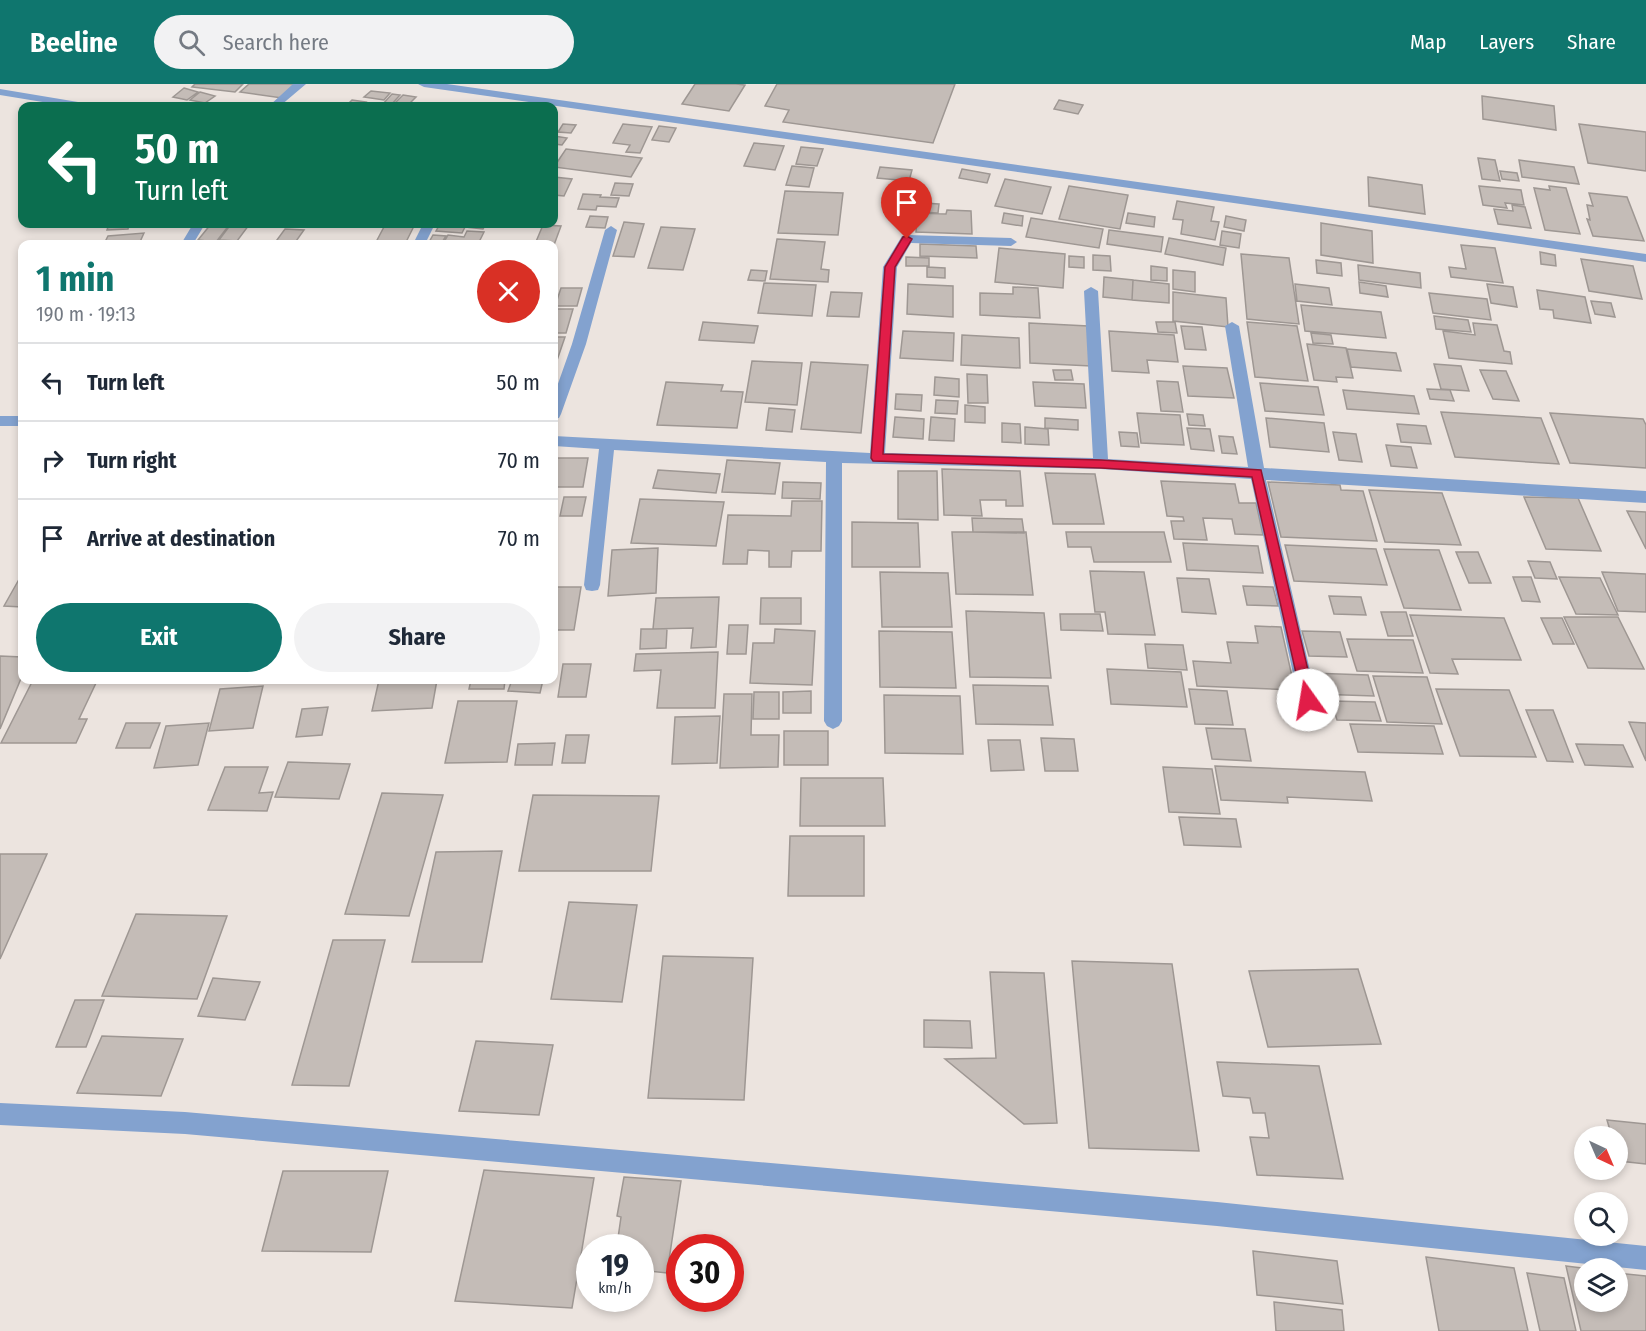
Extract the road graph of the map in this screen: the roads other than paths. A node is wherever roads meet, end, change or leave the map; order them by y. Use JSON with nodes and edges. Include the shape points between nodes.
{"nodes":[{"id":1,"x":300,"y":84,"type":"edge"},
{"id":2,"x":424,"y":84,"type":"edge"},
{"id":3,"x":0,"y":92,"type":"edge"},
{"id":4,"x":60,"y":102,"type":"edge"},
{"id":5,"x":279,"y":102,"type":"edge"},
{"id":6,"x":550,"y":102,"type":"edge"},
{"id":7,"x":558,"y":103,"type":"edge"},
{"id":8,"x":611,"y":230,"type":"dead end"},
{"id":9,"x":1011,"y":242,"type":"dead end"},
{"id":10,"x":1646,"y":258,"type":"edge"},
{"id":11,"x":1091,"y":291,"type":"dead end"},
{"id":12,"x":1232,"y":327,"type":"dead end"},
{"id":13,"x":558,"y":403,"type":"edge"},
{"id":14,"x":0,"y":421,"type":"edge"},
{"id":15,"x":18,"y":421,"type":"edge"},
{"id":16,"x":558,"y":441,"type":"edge"},
{"id":17,"x":607,"y":445,"type":"junction"},
{"id":18,"x":834,"y":457,"type":"junction"},
{"id":19,"x":877,"y":458,"type":"junction"},
{"id":20,"x":1101,"y":464,"type":"junction"},
{"id":21,"x":1257,"y":473,"type":"junction"},
{"id":22,"x":1646,"y":497,"type":"edge"},
{"id":23,"x":592,"y":585,"type":"dead end"},
{"id":24,"x":1308,"y":700,"type":"dead end"},
{"id":25,"x":833,"y":721,"type":"dead end"},
{"id":26,"x":0,"y":1114,"type":"edge"},
{"id":27,"x":1646,"y":1258,"type":"edge"}],
"edges":[{"from":1,"to":5,"type":"street"},
{"from":2,"to":6,"type":"street"},
{"from":3,"to":4,"type":"street"},
{"from":7,"to":10,"type":"street"},
{"from":8,"to":13,"type":"street"},
{"from":9,"to":19,"type":"street","via":[[907,239],[890,267]]},
{"from":11,"to":20,"type":"street"},
{"from":12,"to":21,"type":"street"},
{"from":14,"to":15,"type":"street"},
{"from":16,"to":17,"type":"street"},
{"from":17,"to":18,"type":"street"},
{"from":17,"to":23,"type":"street"},
{"from":18,"to":19,"type":"street"},
{"from":18,"to":25,"type":"street"},
{"from":19,"to":20,"type":"street"},
{"from":20,"to":21,"type":"street"},
{"from":21,"to":22,"type":"street"},
{"from":21,"to":24,"type":"street"},
{"from":26,"to":27,"type":"street","via":[[184,1123],[1217,1214]]}]}
